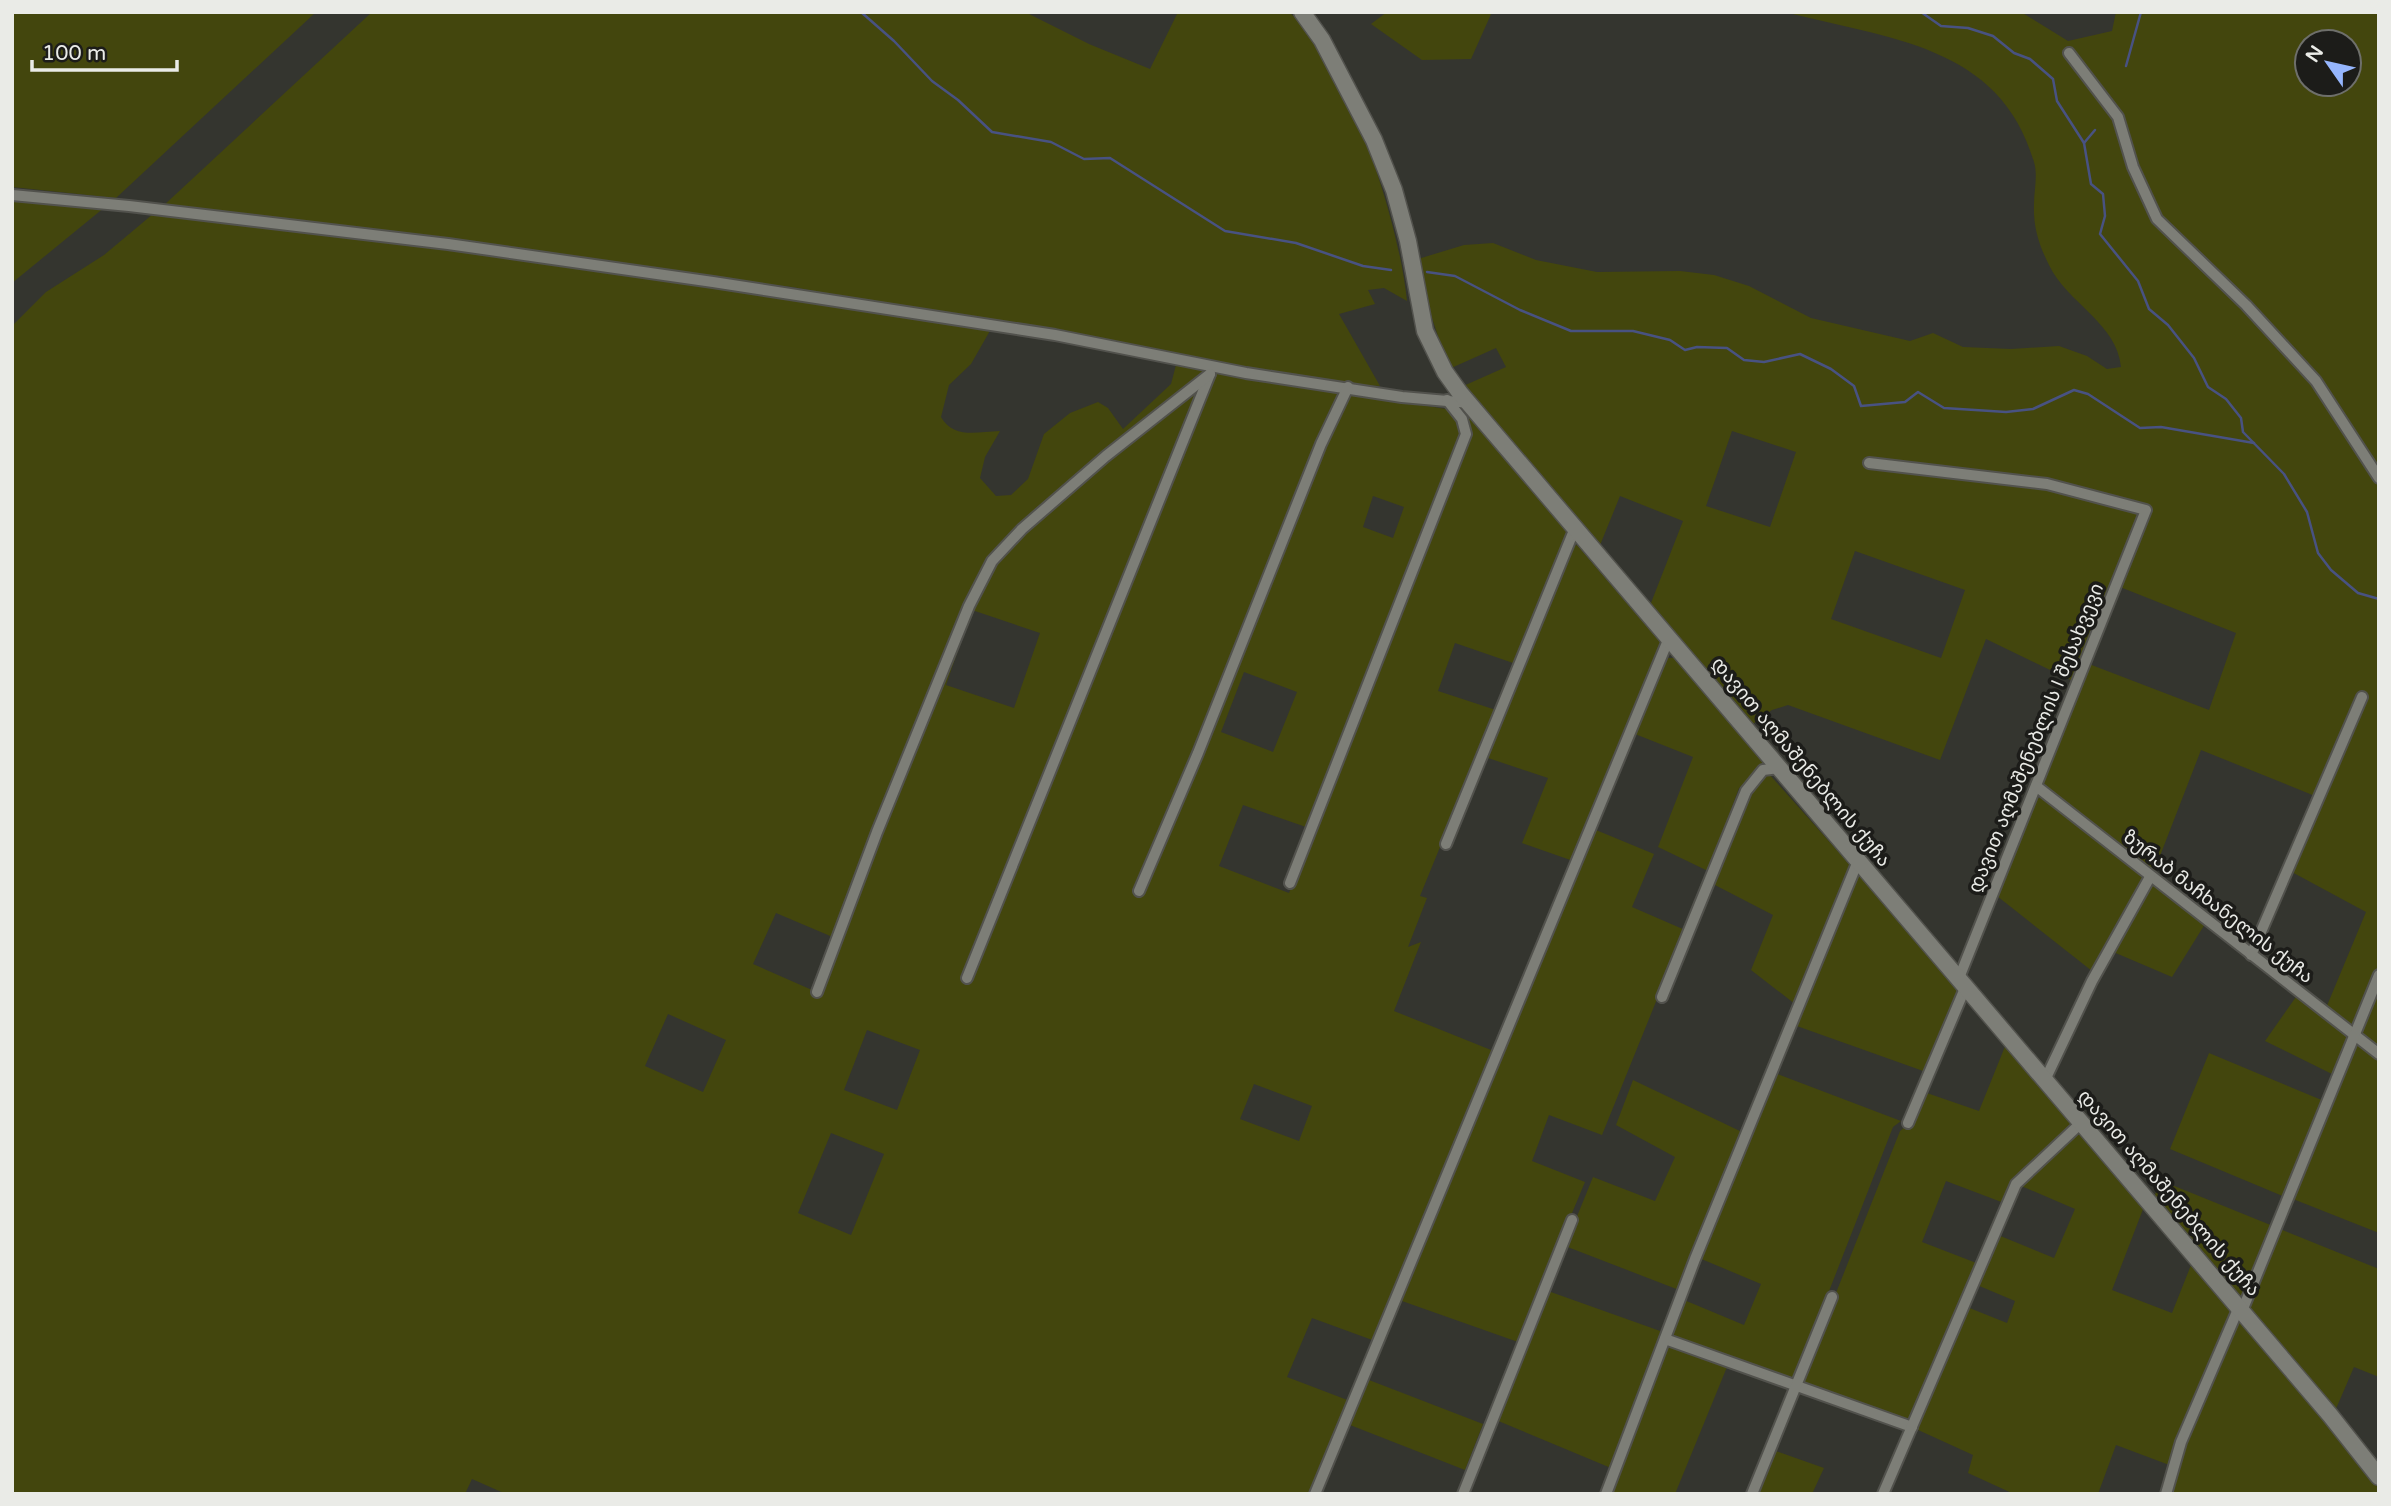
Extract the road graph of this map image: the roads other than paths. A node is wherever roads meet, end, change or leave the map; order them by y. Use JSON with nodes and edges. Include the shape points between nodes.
{"nodes":[{"id":1,"x":1302,"y":12,"type":"edge"},
{"id":2,"x":2069,"y":53,"type":"dead end"},
{"id":3,"x":12,"y":195,"type":"edge"},
{"id":4,"x":1212,"y":370,"type":"junction"},
{"id":5,"x":1349,"y":387,"type":"junction"},
{"id":6,"x":1447,"y":400,"type":"junction"},
{"id":7,"x":1470,"y":403,"type":"junction"},
{"id":8,"x":1869,"y":463,"type":"dead end"},
{"id":9,"x":2379,"y":478,"type":"edge"},
{"id":10,"x":1575,"y":528,"type":"junction"},
{"id":11,"x":1669,"y":638,"type":"junction"},
{"id":12,"x":2362,"y":697,"type":"dead end"},
{"id":13,"x":1779,"y":768,"type":"junction"},
{"id":14,"x":2036,"y":786,"type":"junction"},
{"id":15,"x":1446,"y":844,"type":"dead end"},
{"id":16,"x":1858,"y":861,"type":"junction"},
{"id":17,"x":2150,"y":877,"type":"junction"},
{"id":18,"x":1290,"y":883,"type":"dead end"},
{"id":19,"x":1139,"y":891,"type":"dead end"},
{"id":20,"x":2251,"y":955,"type":"junction"},
{"id":21,"x":2379,"y":975,"type":"edge"},
{"id":22,"x":967,"y":978,"type":"dead end"},
{"id":23,"x":1963,"y":982,"type":"junction"},
{"id":24,"x":817,"y":992,"type":"dead end"},
{"id":25,"x":1662,"y":997,"type":"dead end"},
{"id":26,"x":2354,"y":1035,"type":"junction"},
{"id":27,"x":2379,"y":1054,"type":"edge"},
{"id":28,"x":2045,"y":1080,"type":"junction"},
{"id":29,"x":2081,"y":1122,"type":"junction"},
{"id":30,"x":1908,"y":1123,"type":"dead end"},
{"id":31,"x":1572,"y":1220,"type":"dead end"},
{"id":32,"x":1832,"y":1297,"type":"dead end"},
{"id":33,"x":2240,"y":1309,"type":"junction"},
{"id":34,"x":1665,"y":1339,"type":"junction"},
{"id":35,"x":1796,"y":1386,"type":"junction"},
{"id":36,"x":1912,"y":1427,"type":"junction"},
{"id":37,"x":2379,"y":1477,"type":"edge"},
{"id":38,"x":1315,"y":1494,"type":"edge"},
{"id":39,"x":1463,"y":1494,"type":"edge"},
{"id":40,"x":1606,"y":1494,"type":"edge"},
{"id":41,"x":1752,"y":1494,"type":"edge"},
{"id":42,"x":1883,"y":1494,"type":"edge"},
{"id":43,"x":2166,"y":1494,"type":"edge"}],
"edges":[{"from":1,"to":7,"type":"street","name":"დავით აღმაშენებლის ქუჩა","via":[[1322,40],[1374,140],[1408,241],[1425,331],[1445,372]]},
{"from":2,"to":9,"type":"street","via":[[2119,117],[2129,158],[2157,219],[2316,381]]},
{"from":3,"to":4,"type":"street","via":[[448,244],[713,282],[1055,335]]},
{"from":4,"to":5,"type":"street"},
{"from":4,"to":22,"type":"street"},
{"from":4,"to":24,"type":"street","via":[[1095,465],[992,561],[969,606],[877,832]]},
{"from":5,"to":6,"type":"street"},
{"from":5,"to":19,"type":"street","via":[[1321,444]]},
{"from":6,"to":7,"type":"street"},
{"from":6,"to":18,"type":"street","via":[[1466,425],[1466,434]]},
{"from":7,"to":10,"type":"street","name":"დავით აღმაშენებლის ქუჩა"},
{"from":8,"to":14,"type":"street","name":"დავით აღმაშენებლის I შესახვევი","via":[[2047,484],[2146,510]]},
{"from":10,"to":11,"type":"street","name":"დავით აღმაშენებლის ქუჩა"},
{"from":10,"to":15,"type":"street"},
{"from":11,"to":13,"type":"street","name":"დავით აღმაშენებლის ქუჩა"},
{"from":11,"to":38,"type":"street"},
{"from":12,"to":20,"type":"street"},
{"from":13,"to":16,"type":"street","name":"დავით აღმაშენებლის ქუჩა"},
{"from":13,"to":25,"type":"street","via":[[1763,770],[1745,790]]},
{"from":14,"to":17,"type":"street","name":"ზურაბ მაჩხანელის ქუჩა"},
{"from":14,"to":23,"type":"street","name":"დავით აღმაშენებლის I შესახვევი"},
{"from":16,"to":23,"type":"street","name":"დავით აღმაშენებლის ქუჩა"},
{"from":16,"to":34,"type":"street"},
{"from":17,"to":20,"type":"street","name":"ზურაბ მაჩხანელის ქუჩა"},
{"from":17,"to":28,"type":"street","via":[[2092,981]]},
{"from":20,"to":26,"type":"street","name":"ზურაბ მაჩხანელის ქუჩა"},
{"from":21,"to":26,"type":"street"},
{"from":23,"to":28,"type":"street","name":"დავით აღმაშენებლის ქუჩა"},
{"from":23,"to":30,"type":"street","name":"დავით აღმაშენებლის I შესახვევი"},
{"from":26,"to":27,"type":"street","name":"ზურაბ მაჩხანელის ქუჩა"},
{"from":26,"to":33,"type":"street"},
{"from":28,"to":29,"type":"street","name":"დავით აღმაშენებლის ქუჩა"},
{"from":29,"to":33,"type":"street","name":"დავით აღმაშენებლის ქუჩა"},
{"from":29,"to":36,"type":"street","via":[[2017,1184]]},
{"from":31,"to":39,"type":"street"},
{"from":32,"to":35,"type":"street"},
{"from":33,"to":37,"type":"street","name":"დავით აღმაშენებლის ქუჩა"},
{"from":33,"to":43,"type":"street","via":[[2180,1442]]},
{"from":34,"to":35,"type":"street"},
{"from":34,"to":40,"type":"street"},
{"from":35,"to":36,"type":"street"},
{"from":35,"to":41,"type":"street"},
{"from":36,"to":42,"type":"street"}]}
